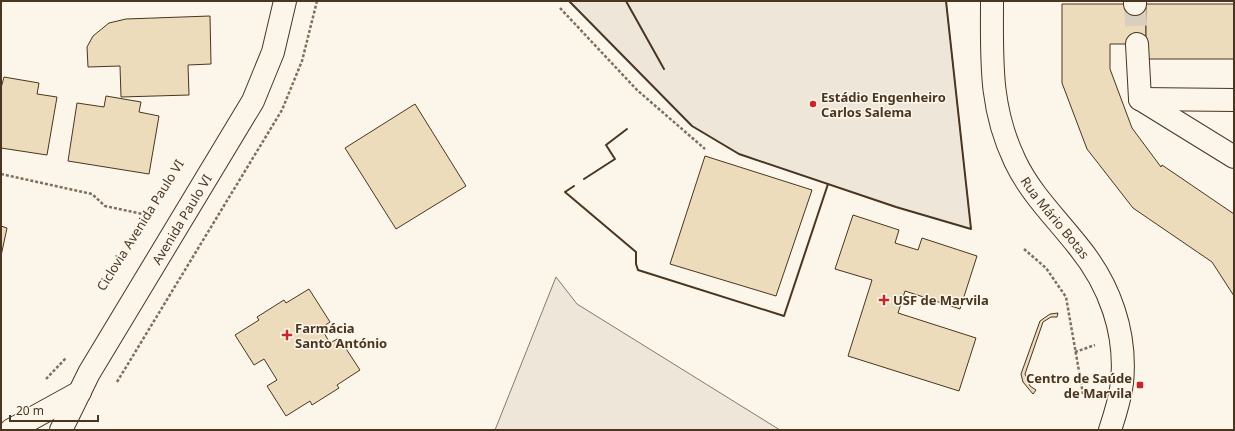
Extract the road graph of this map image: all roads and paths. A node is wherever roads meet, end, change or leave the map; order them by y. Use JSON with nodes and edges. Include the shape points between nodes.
{"nodes":[{"id":1,"x":285,"y":1,"type":"edge"},
{"id":2,"x":992,"y":1,"type":"edge"},
{"id":3,"x":560,"y":8,"type":"dead end"},
{"id":4,"x":1137,"y":44,"type":"tunnel mouth"},
{"id":5,"x":1140,"y":99,"type":"junction"},
{"id":6,"x":1234,"y":100,"type":"edge"},
{"id":7,"x":705,"y":149,"type":"dead end"},
{"id":8,"x":1234,"y":157,"type":"edge"},
{"id":9,"x":1,"y":174,"type":"edge"},
{"id":10,"x":180,"y":222,"type":"junction"},
{"id":11,"x":1024,"y":249,"type":"dead end"},
{"id":12,"x":70,"y":353,"type":"dead end"},
{"id":13,"x":43,"y":380,"type":"dead end"},
{"id":14,"x":80,"y":392,"type":"junction"},
{"id":15,"x":1083,"y":394,"type":"dead end"},
{"id":16,"x":11,"y":430,"type":"edge"},
{"id":17,"x":61,"y":430,"type":"edge"},
{"id":18,"x":1110,"y":430,"type":"edge"}],
"edges":[{"from":1,"to":10,"type":"street","name":"Avenida Paulo VI","via":[[274,52],[253,101]]},
{"from":2,"to":18,"type":"street","name":"Rua Mário Botas","via":[[992,67],[996,103],[1004,137],[1015,163],[1034,193],[1092,264],[1116,313],[1120,336],[1122,384]]},
{"from":3,"to":7,"type":"path","via":[[637,90]]},
{"from":4,"to":5,"type":"street"},
{"from":5,"to":6,"type":"street"},
{"from":5,"to":8,"type":"street"},
{"from":9,"to":10,"type":"path","via":[[92,194],[105,206]]},
{"from":10,"to":14,"type":"street","name":"Avenida Paulo VI"},
{"from":11,"to":15,"type":"path","via":[[1046,268],[1066,297]]},
{"from":12,"to":13,"type":"path","via":[[50,376]]},
{"from":14,"to":16,"type":"street"},
{"from":14,"to":17,"type":"street","name":"Avenida Paulo VI"}]}
